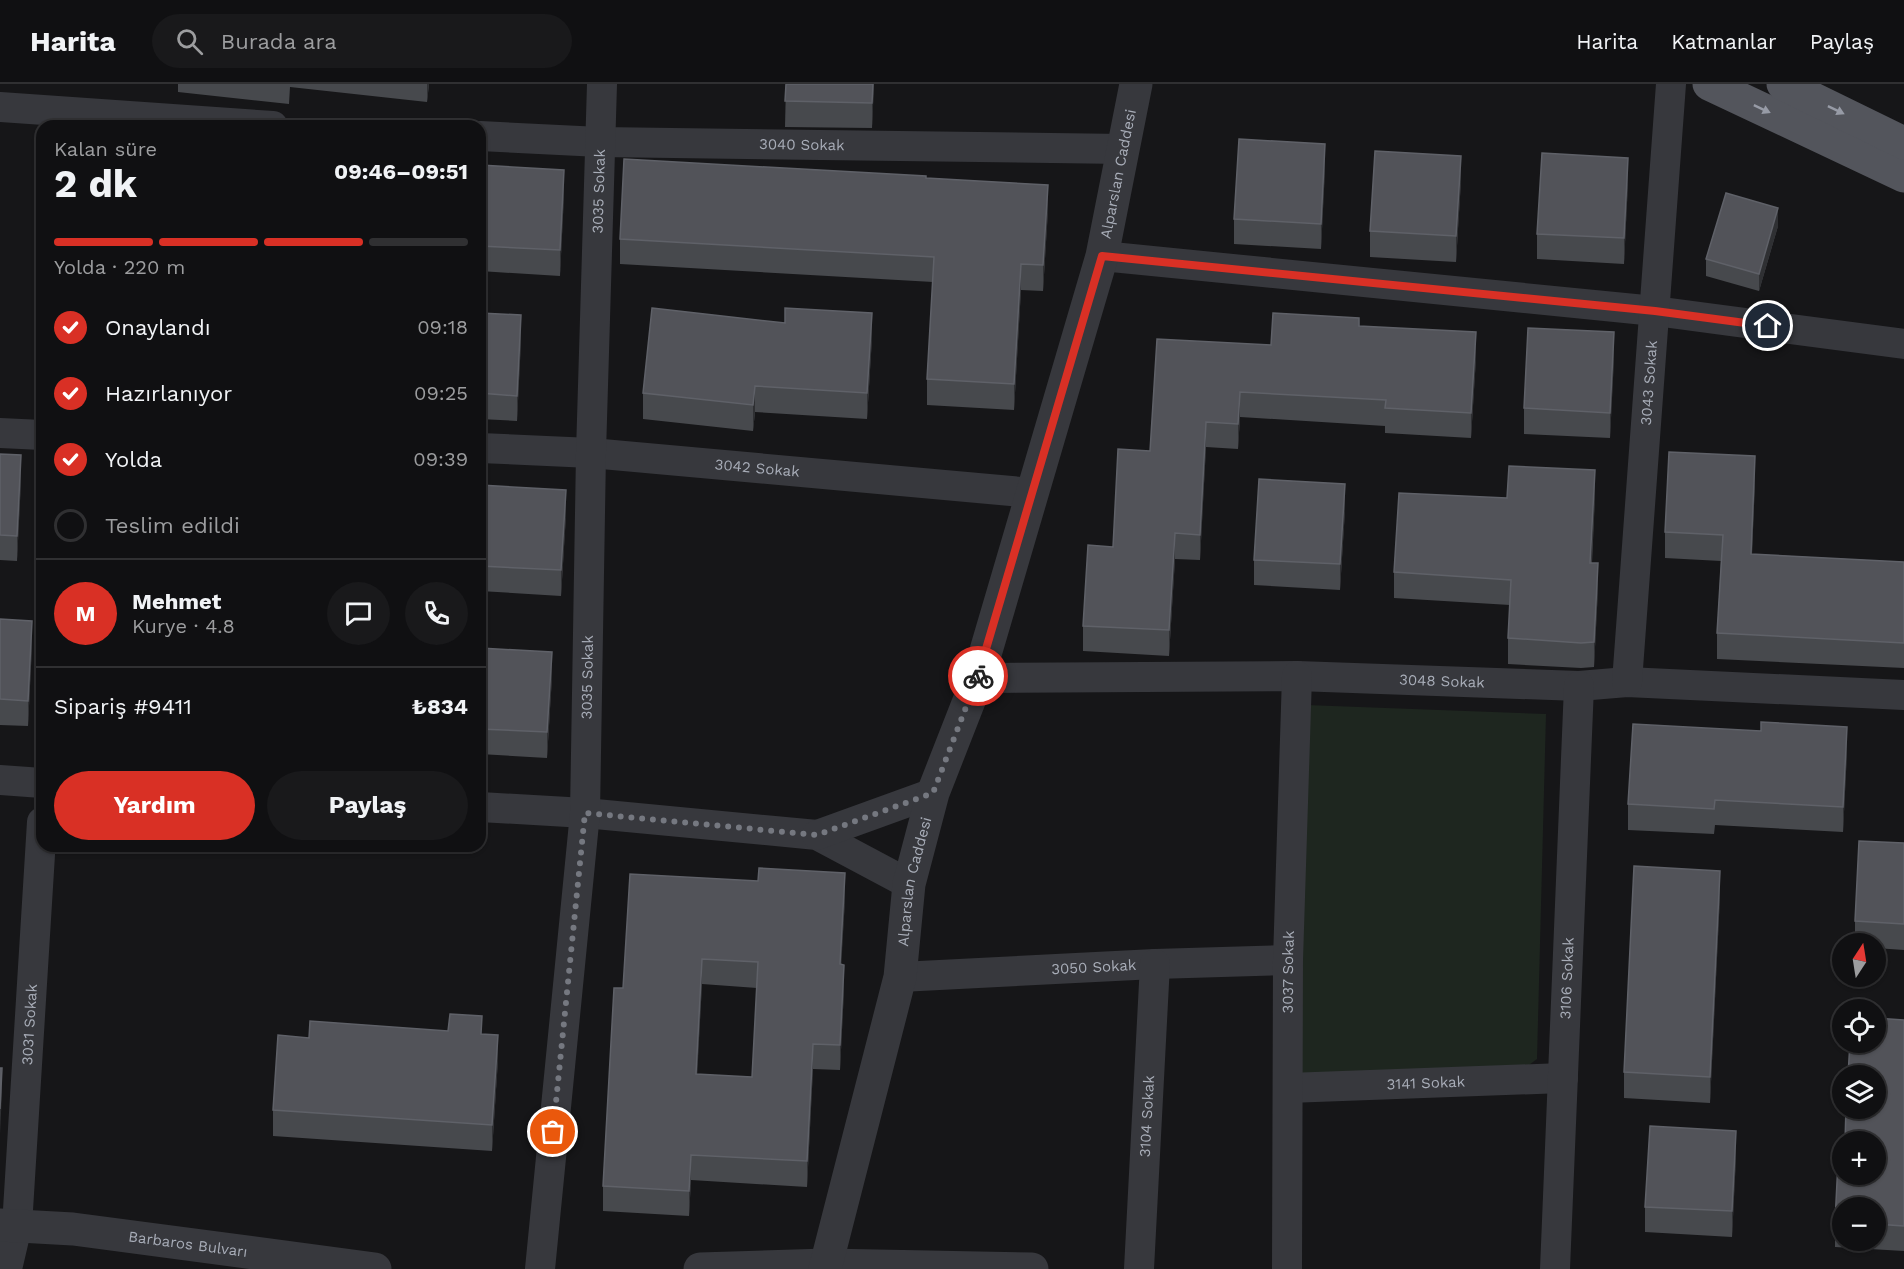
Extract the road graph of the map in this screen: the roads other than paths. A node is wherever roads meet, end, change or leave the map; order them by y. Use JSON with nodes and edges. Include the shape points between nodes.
{"nodes":[{"id":1,"x":602,"y":84,"type":"edge"},
{"id":2,"x":1136,"y":84,"type":"edge"},
{"id":3,"x":1671,"y":84,"type":"edge"},
{"id":4,"x":1709,"y":84,"type":"edge"},
{"id":5,"x":1783,"y":84,"type":"edge"},
{"id":6,"x":0,"y":107,"type":"edge"},
{"id":7,"x":83,"y":119,"type":"edge"},
{"id":8,"x":110,"y":120,"type":"edge"},
{"id":9,"x":486,"y":136,"type":"edge"},
{"id":10,"x":600,"y":142,"type":"junction"},
{"id":11,"x":1904,"y":143,"type":"edge"},
{"id":12,"x":1124,"y":148,"type":"junction"},
{"id":13,"x":1904,"y":176,"type":"edge"},
{"id":14,"x":1102,"y":256,"type":"junction"},
{"id":15,"x":1655,"y":311,"type":"junction"},
{"id":16,"x":1904,"y":344,"type":"edge"},
{"id":17,"x":0,"y":433,"type":"edge"},
{"id":18,"x":36,"y":435,"type":"edge"},
{"id":19,"x":486,"y":448,"type":"edge"},
{"id":20,"x":591,"y":453,"type":"junction"},
{"id":21,"x":1033,"y":493,"type":"junction"},
{"id":22,"x":1297,"y":676,"type":"junction"},
{"id":23,"x":978,"y":678,"type":"junction"},
{"id":24,"x":1627,"y":682,"type":"junction"},
{"id":25,"x":1580,"y":687,"type":"junction"},
{"id":26,"x":1904,"y":695,"type":"edge"},
{"id":27,"x":0,"y":780,"type":"edge"},
{"id":28,"x":36,"y":783,"type":"edge"},
{"id":29,"x":933,"y":793,"type":"junction"},
{"id":30,"x":486,"y":807,"type":"edge"},
{"id":31,"x":585,"y":813,"type":"junction"},
{"id":32,"x":817,"y":835,"type":"junction"},
{"id":33,"x":40,"y":852,"type":"edge"},
{"id":34,"x":909,"y":884,"type":"junction"},
{"id":35,"x":1288,"y":960,"type":"junction"},
{"id":36,"x":1155,"y":964,"type":"junction"},
{"id":37,"x":900,"y":977,"type":"junction"},
{"id":38,"x":1563,"y":1078,"type":"junction"},
{"id":39,"x":1288,"y":1088,"type":"junction"},
{"id":40,"x":9,"y":1226,"type":"edge"},
{"id":41,"x":825,"y":1267,"type":"edge"},
{"id":42,"x":8,"y":1269,"type":"edge"},
{"id":43,"x":375,"y":1269,"type":"edge"},
{"id":44,"x":540,"y":1269,"type":"edge"},
{"id":45,"x":700,"y":1269,"type":"edge"},
{"id":46,"x":1032,"y":1269,"type":"edge"},
{"id":47,"x":1139,"y":1269,"type":"edge"},
{"id":48,"x":1287,"y":1269,"type":"edge"},
{"id":49,"x":1555,"y":1269,"type":"edge"}],
"edges":[{"from":1,"to":10,"type":"street","name":"3035 Sokak"},
{"from":2,"to":12,"type":"street","name":"Alparslan Caddesi"},
{"from":3,"to":15,"type":"street","name":"3043 Sokak"},
{"from":4,"to":13,"type":"main road","one_way":true},
{"from":5,"to":11,"type":"main road","one_way":true},
{"from":6,"to":7,"type":"street"},
{"from":7,"to":8,"type":"street"},
{"from":9,"to":10,"type":"street","name":"3040 Sokak"},
{"from":10,"to":12,"type":"street","name":"3040 Sokak"},
{"from":10,"to":20,"type":"street","name":"3035 Sokak"},
{"from":12,"to":14,"type":"street","name":"Alparslan Caddesi"},
{"from":14,"to":15,"type":"street"},
{"from":14,"to":21,"type":"street","name":"Alparslan Caddesi"},
{"from":15,"to":16,"type":"street"},
{"from":15,"to":24,"type":"street","name":"3043 Sokak"},
{"from":17,"to":18,"type":"street"},
{"from":19,"to":20,"type":"street","name":"3042 Sokak"},
{"from":20,"to":21,"type":"street","name":"3042 Sokak"},
{"from":20,"to":31,"type":"street","name":"3035 Sokak"},
{"from":21,"to":23,"type":"street","name":"Alparslan Caddesi"},
{"from":22,"to":23,"type":"street","name":"3048 Sokak"},
{"from":22,"to":25,"type":"street","name":"3048 Sokak"},
{"from":22,"to":35,"type":"street","name":"3037 Sokak"},
{"from":23,"to":29,"type":"street","name":"Alparslan Caddesi"},
{"from":24,"to":25,"type":"street","name":"3048 Sokak"},
{"from":24,"to":26,"type":"street","name":"3048 Sokak"},
{"from":25,"to":38,"type":"street","name":"3106 Sokak"},
{"from":27,"to":28,"type":"street"},
{"from":29,"to":32,"type":"street"},
{"from":29,"to":34,"type":"street","name":"Alparslan Caddesi"},
{"from":30,"to":31,"type":"street"},
{"from":31,"to":32,"type":"street"},
{"from":31,"to":44,"type":"street","name":"3035 Sokak"},
{"from":32,"to":34,"type":"street"},
{"from":33,"to":40,"type":"street","name":"3031 Sokak"},
{"from":34,"to":37,"type":"street","name":"Alparslan Caddesi"},
{"from":35,"to":36,"type":"street","name":"3050 Sokak"},
{"from":35,"to":39,"type":"street","name":"3037 Sokak"},
{"from":36,"to":37,"type":"street","name":"3050 Sokak"},
{"from":36,"to":47,"type":"street","name":"3104 Sokak"},
{"from":37,"to":41,"type":"street","name":"Alparslan Caddesi"},
{"from":38,"to":39,"type":"street","name":"3141 Sokak"},
{"from":38,"to":49,"type":"street","name":"3106 Sokak"},
{"from":39,"to":48,"type":"street","name":"3037 Sokak"},
{"from":40,"to":42,"type":"street","name":"3031 Sokak"},
{"from":40,"to":43,"type":"street","name":"Barbaros Bulvarı","via":[[73,1229]]},
{"from":41,"to":45,"type":"street"},
{"from":41,"to":46,"type":"street"}]}
